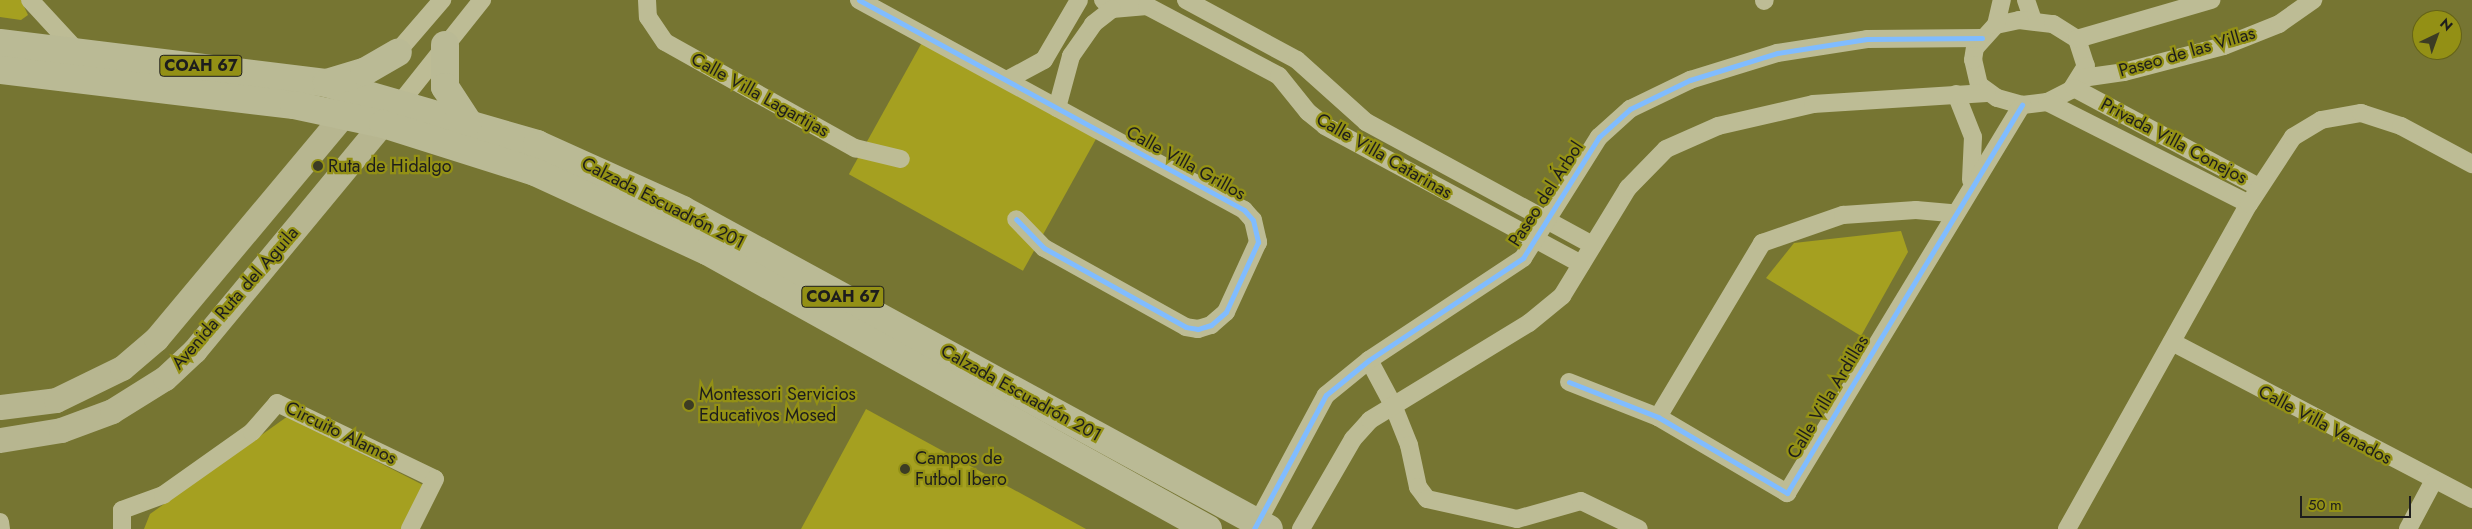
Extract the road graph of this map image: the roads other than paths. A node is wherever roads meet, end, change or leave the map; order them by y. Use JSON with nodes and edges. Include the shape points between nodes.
{"nodes":[{"id":1,"x":30,"y":0,"type":"edge"},
{"id":2,"x":442,"y":0,"type":"edge"},
{"id":3,"x":482,"y":0,"type":"edge"},
{"id":4,"x":647,"y":0,"type":"edge"},
{"id":5,"x":859,"y":0,"type":"edge"},
{"id":6,"x":1079,"y":0,"type":"edge"},
{"id":7,"x":1186,"y":0,"type":"edge"},
{"id":8,"x":2002,"y":0,"type":"edge"},
{"id":9,"x":2026,"y":0,"type":"edge"},
{"id":10,"x":2211,"y":0,"type":"edge"},
{"id":11,"x":2313,"y":0,"type":"edge"},
{"id":12,"x":1149,"y":3,"type":"edge"},
{"id":13,"x":1107,"y":4,"type":"edge"},
{"id":14,"x":2033,"y":20,"type":"junction"},
{"id":15,"x":1996,"y":25,"type":"junction"},
{"id":16,"x":1982,"y":38,"type":"junction"},
{"id":17,"x":2077,"y":39,"type":"junction"},
{"id":18,"x":0,"y":43,"type":"edge"},
{"id":19,"x":445,"y":45,"type":"junction"},
{"id":20,"x":78,"y":52,"type":"junction"},
{"id":21,"x":398,"y":52,"type":"junction"},
{"id":22,"x":0,"y":70,"type":"edge"},
{"id":23,"x":1007,"y":80,"type":"junction"},
{"id":24,"x":326,"y":83,"type":"junction"},
{"id":25,"x":2078,"y":83,"type":"junction"},
{"id":26,"x":362,"y":93,"type":"junction"},
{"id":27,"x":1987,"y":93,"type":"junction"},
{"id":28,"x":1956,"y":94,"type":"junction"},
{"id":29,"x":2047,"y":102,"type":"junction"},
{"id":30,"x":400,"y":103,"type":"junction"},
{"id":31,"x":2022,"y":105,"type":"junction"},
{"id":32,"x":1057,"y":108,"type":"junction"},
{"id":33,"x":342,"y":116,"type":"junction"},
{"id":34,"x":468,"y":122,"type":"junction"},
{"id":35,"x":383,"y":124,"type":"junction"},
{"id":36,"x":2183,"y":146,"type":"junction"},
{"id":37,"x":901,"y":159,"type":"dead end"},
{"id":38,"x":2472,"y":164,"type":"edge"},
{"id":39,"x":2173,"y":165,"type":"junction"},
{"id":40,"x":1971,"y":183,"type":"junction"},
{"id":41,"x":2259,"y":186,"type":"junction"},
{"id":42,"x":2249,"y":204,"type":"junction"},
{"id":43,"x":1953,"y":213,"type":"junction"},
{"id":44,"x":1016,"y":219,"type":"dead end"},
{"id":45,"x":1549,"y":221,"type":"junction"},
{"id":46,"x":1537,"y":241,"type":"junction"},
{"id":47,"x":1593,"y":245,"type":"junction"},
{"id":48,"x":1581,"y":264,"type":"junction"},
{"id":49,"x":2172,"y":342,"type":"junction"},
{"id":50,"x":1369,"y":360,"type":"junction"},
{"id":51,"x":1569,"y":382,"type":"dead end"},
{"id":52,"x":56,"y":400,"type":"junction"},
{"id":53,"x":1393,"y":405,"type":"junction"},
{"id":54,"x":0,"y":407,"type":"edge"},
{"id":55,"x":1658,"y":417,"type":"junction"},
{"id":56,"x":61,"y":430,"type":"junction"},
{"id":57,"x":0,"y":440,"type":"edge"},
{"id":58,"x":2433,"y":482,"type":"junction"},
{"id":59,"x":2472,"y":499,"type":"edge"},
{"id":60,"x":0,"y":522,"type":"edge"},
{"id":61,"x":1260,"y":527,"type":"edge"},
{"id":62,"x":1,"y":529,"type":"edge"},
{"id":63,"x":122,"y":529,"type":"edge"},
{"id":64,"x":410,"y":529,"type":"edge"},
{"id":65,"x":1208,"y":529,"type":"edge"},
{"id":66,"x":1301,"y":529,"type":"edge"},
{"id":67,"x":1639,"y":529,"type":"edge"},
{"id":68,"x":2067,"y":529,"type":"edge"},
{"id":69,"x":2408,"y":529,"type":"edge"}],
"edges":[{"from":1,"to":20,"type":"street"},
{"from":2,"to":21,"type":"street"},
{"from":3,"to":19,"type":"street"},
{"from":4,"to":37,"type":"street","name":"Calle Villa Lagartijas","via":[[648,18],[665,42],[855,148]]},
{"from":5,"to":23,"type":"street"},
{"from":6,"to":23,"type":"street","via":[[1044,60]]},
{"from":7,"to":45,"type":"street","name":"Calle Villa Catarinas","via":[[1297,60],[1366,122]]},
{"from":8,"to":15,"type":"street"},
{"from":9,"to":14,"type":"street"},
{"from":10,"to":17,"type":"street"},
{"from":11,"to":25,"type":"street","name":"Paseo de las Villas","via":[[2279,24],[2224,46]]},
{"from":12,"to":13,"type":"street"},
{"from":12,"to":46,"type":"street","name":"Calle Villa Catarinas","via":[[1279,76],[1308,112],[1325,126]]},
{"from":13,"to":32,"type":"street","via":[[1071,56]]},
{"from":14,"to":15,"type":"street"},
{"from":14,"to":17,"type":"street","via":[[2052,24]]},
{"from":15,"to":16,"type":"street"},
{"from":16,"to":27,"type":"street","via":[[1973,60],[1974,75]]},
{"from":16,"to":45,"type":"street","name":"Paseo del Árbol","via":[[1821,44],[1777,52],[1649,96],[1599,137]]},
{"from":17,"to":25,"type":"street","via":[[2085,57]]},
{"from":18,"to":20,"type":"main road","name":"Calzada Escuadrón 201","number":"COAH 67"},
{"from":19,"to":30,"type":"street"},
{"from":19,"to":34,"type":"main road","via":[[445,87]]},
{"from":20,"to":24,"type":"main road","name":"Calzada Escuadrón 201","number":"COAH 67"},
{"from":21,"to":24,"type":"main road","via":[[364,72]]},
{"from":21,"to":26,"type":"street"},
{"from":22,"to":33,"type":"main road","name":"Calzada Escuadrón 201","number":"COAH 67","via":[[294,106]]},
{"from":23,"to":32,"type":"street","name":"Calle Villa Grillos"},
{"from":24,"to":26,"type":"main road","name":"Calzada Escuadrón 201","number":"COAH 67"},
{"from":25,"to":29,"type":"street"},
{"from":25,"to":36,"type":"street","name":"Privada Villa Conejos"},
{"from":26,"to":30,"type":"main road","name":"Calzada Escuadrón 201","number":"COAH 67"},
{"from":26,"to":33,"type":"street","name":"Avenida Ruta del Aguila"},
{"from":27,"to":28,"type":"street"},
{"from":27,"to":31,"type":"street"},
{"from":28,"to":40,"type":"street","name":"Calle Villa Ardillas","via":[[1973,137]]},
{"from":28,"to":47,"type":"street","via":[[1844,98],[1691,136],[1643,169]]},
{"from":29,"to":31,"type":"street"},
{"from":29,"to":39,"type":"street","name":"Privada Villa Conejos"},
{"from":30,"to":34,"type":"main road","name":"Calzada Escuadrón 201","number":"COAH 67"},
{"from":30,"to":35,"type":"street","name":"Avenida Ruta del Aguila"},
{"from":31,"to":40,"type":"street","name":"Calle Villa Ardillas"},
{"from":32,"to":44,"type":"street","name":"Calle Villa Grillos","via":[[1244,210],[1257,231],[1255,256],[1226,312],[1212,325],[1198,329],[1186,327],[1044,248]]},
{"from":33,"to":35,"type":"main road","name":"Calzada Escuadrón 201","number":"COAH 67"},
{"from":33,"to":52,"type":"street","name":"Avenida Ruta del Aguila","via":[[156,339],[122,368]]},
{"from":34,"to":61,"type":"main road","name":"Calzada Escuadrón 201","number":"COAH 67","via":[[598,168],[683,210]]},
{"from":35,"to":56,"type":"street","name":"Avenida Ruta del Aguila","via":[[194,351],[140,395]]},
{"from":35,"to":65,"type":"main road","name":"Calzada Escuadrón 201","number":"COAH 67","via":[[518,166],[633,214]]},
{"from":36,"to":39,"type":"street"},
{"from":36,"to":41,"type":"street","name":"Privada Villa Conejos"},
{"from":38,"to":41,"type":"street","name":"Privada Villa Conejos","via":[[2379,116],[2340,114],[2294,137]]},
{"from":39,"to":42,"type":"street","name":"Privada Villa Conejos"},
{"from":40,"to":43,"type":"street","name":"Calle Villa Ardillas"},
{"from":41,"to":42,"type":"street"},
{"from":42,"to":49,"type":"street"},
{"from":43,"to":55,"type":"street","via":[[1916,210],[1843,215],[1762,242]]},
{"from":43,"to":55,"type":"street","name":"Calle Villa Ardillas","via":[[1787,493]]},
{"from":45,"to":46,"type":"street","name":"Paseo del Árbol"},
{"from":45,"to":47,"type":"street","name":"Calle Villa Catarinas"},
{"from":46,"to":48,"type":"street","name":"Calle Villa Catarinas"},
{"from":46,"to":50,"type":"street","name":"Paseo del Árbol","via":[[1500,277]]},
{"from":47,"to":48,"type":"street"},
{"from":48,"to":53,"type":"street","via":[[1548,310]]},
{"from":49,"to":58,"type":"street","name":"Calle Villa Venados"},
{"from":49,"to":68,"type":"street"},
{"from":50,"to":53,"type":"street"},
{"from":50,"to":61,"type":"street","name":"Paseo del Árbol","via":[[1326,395],[1312,414]]},
{"from":51,"to":55,"type":"street","name":"Calle Villa Ardillas"},
{"from":52,"to":54,"type":"street","name":"Avenida Ruta del Aguila"},
{"from":52,"to":56,"type":"street"},
{"from":53,"to":66,"type":"street","via":[[1353,439]]},
{"from":53,"to":67,"type":"street","via":[[1409,445],[1418,487],[1428,499],[1517,519],[1581,501]]},
{"from":56,"to":57,"type":"street","name":"Avenida Ruta del Aguila"},
{"from":58,"to":59,"type":"street","name":"Calle Villa Venados"},
{"from":58,"to":69,"type":"street"},
{"from":60,"to":62,"type":"street"},
{"from":63,"to":64,"type":"street","name":"Circuito Alamos","via":[[122,510],[163,495],[252,432],[277,403],[436,479]]}]}
